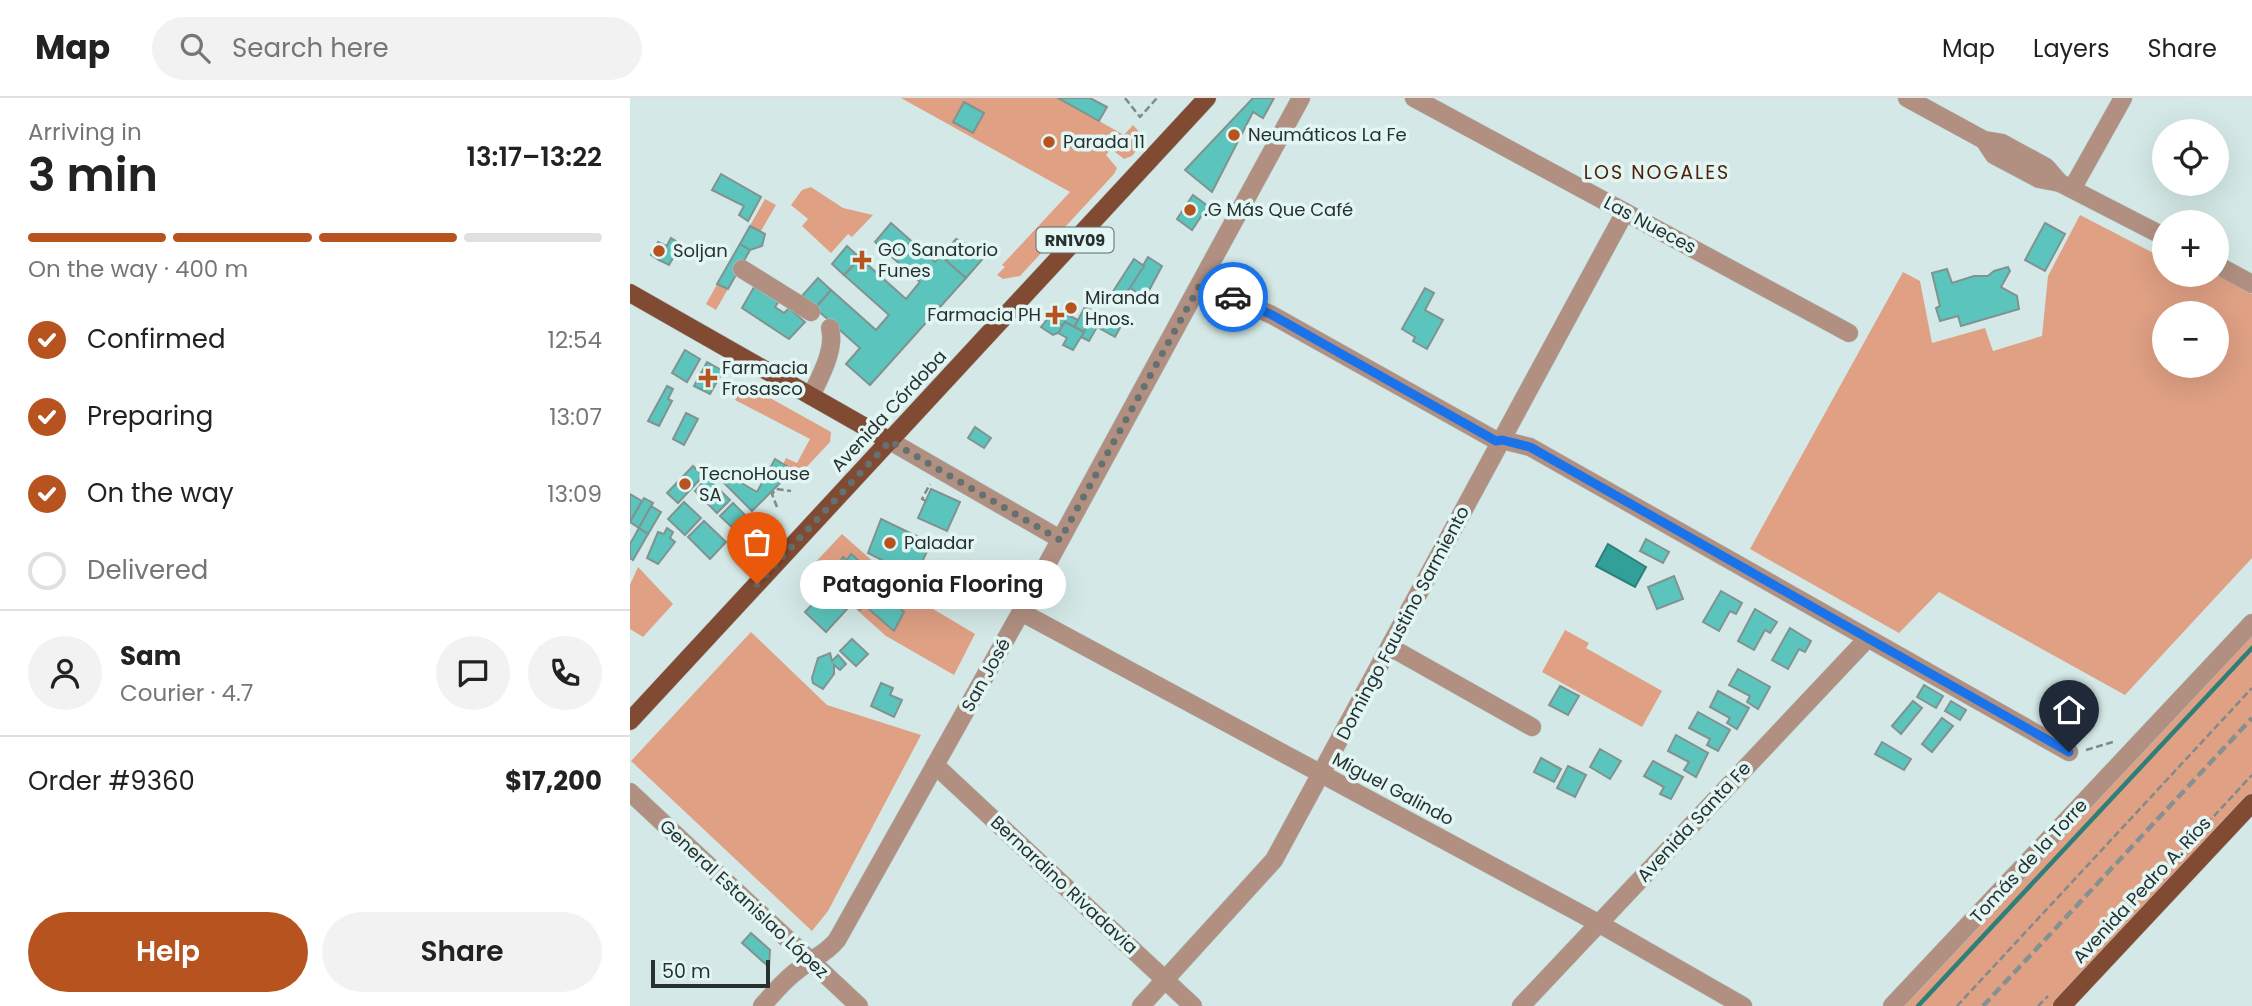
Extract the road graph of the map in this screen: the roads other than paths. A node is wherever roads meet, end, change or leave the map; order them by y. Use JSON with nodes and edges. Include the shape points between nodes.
{"nodes":[{"id":1,"x":1207,"y":98,"type":"edge"},
{"id":2,"x":1301,"y":98,"type":"edge"},
{"id":3,"x":1414,"y":98,"type":"edge"},
{"id":4,"x":1907,"y":98,"type":"edge"},
{"id":5,"x":2123,"y":98,"type":"edge"},
{"id":6,"x":2066,"y":186,"type":"junction"},
{"id":7,"x":1625,"y":212,"type":"junction"},
{"id":8,"x":2152,"y":230,"type":"edge"},
{"id":9,"x":742,"y":270,"type":"dead end"},
{"id":10,"x":2229,"y":272,"type":"edge"},
{"id":11,"x":1201,"y":283,"type":"junction"},
{"id":12,"x":2252,"y":284,"type":"edge"},
{"id":13,"x":630,"y":293,"type":"edge"},
{"id":14,"x":811,"y":312,"type":"dead end"},
{"id":15,"x":830,"y":328,"type":"dead end"},
{"id":16,"x":1849,"y":333,"type":"dead end"},
{"id":17,"x":811,"y":396,"type":"junction"},
{"id":18,"x":1502,"y":440,"type":"junction"},
{"id":19,"x":890,"y":441,"type":"junction"},
{"id":20,"x":1060,"y":540,"type":"junction"},
{"id":21,"x":1021,"y":612,"type":"junction"},
{"id":22,"x":2252,"y":623,"type":"edge"},
{"id":23,"x":1867,"y":639,"type":"junction"},
{"id":24,"x":1390,"y":647,"type":"junction"},
{"id":25,"x":630,"y":721,"type":"edge"},
{"id":26,"x":1532,"y":727,"type":"dead end"},
{"id":27,"x":2069,"y":752,"type":"road end"},
{"id":28,"x":935,"y":765,"type":"junction"},
{"id":29,"x":1321,"y":774,"type":"junction"},
{"id":30,"x":630,"y":792,"type":"edge"},
{"id":31,"x":2252,"y":803,"type":"edge"},
{"id":32,"x":1598,"y":923,"type":"junction"},
{"id":33,"x":811,"y":962,"type":"junction"},
{"id":34,"x":1165,"y":980,"type":"junction"},
{"id":35,"x":2055,"y":1001,"type":"edge"},
{"id":36,"x":762,"y":1006,"type":"edge"},
{"id":37,"x":859,"y":1006,"type":"edge"},
{"id":38,"x":1141,"y":1006,"type":"edge"},
{"id":39,"x":1193,"y":1006,"type":"edge"},
{"id":40,"x":1521,"y":1006,"type":"edge"},
{"id":41,"x":1743,"y":1006,"type":"edge"},
{"id":42,"x":1892,"y":1006,"type":"edge"}],
"edges":[{"from":1,"to":19,"type":"main road","name":"Avenida Córdoba","number":"RN1V09"},
{"from":2,"to":11,"type":"street","name":"San José"},
{"from":3,"to":7,"type":"street","name":"Las Nueces"},
{"from":4,"to":6,"type":"street","via":[[1984,140],[1994,155],[2039,179]]},
{"from":5,"to":6,"type":"street"},
{"from":6,"to":8,"type":"street"},
{"from":7,"to":16,"type":"street","name":"Las Nueces"},
{"from":7,"to":18,"type":"street","name":"Domingo Faustino Sarmiento"},
{"from":9,"to":14,"type":"street"},
{"from":10,"to":12,"type":"street"},
{"from":11,"to":18,"type":"street","via":[[1272,315],[1496,441]]},
{"from":11,"to":20,"type":"street","name":"San José"},
{"from":13,"to":17,"type":"main road"},
{"from":15,"to":17,"type":"street","via":[[826,360]]},
{"from":17,"to":19,"type":"main road"},
{"from":18,"to":23,"type":"street","via":[[1530,447]]},
{"from":18,"to":24,"type":"street","name":"Domingo Faustino Sarmiento"},
{"from":19,"to":20,"type":"street"},
{"from":19,"to":25,"type":"main road","name":"Avenida Córdoba","number":"RN1V09"},
{"from":20,"to":21,"type":"street","name":"San José"},
{"from":21,"to":28,"type":"street","name":"San José"},
{"from":21,"to":29,"type":"street","name":"Miguel Galindo"},
{"from":22,"to":42,"type":"street","name":"Tomás de la Torre"},
{"from":23,"to":27,"type":"street"},
{"from":23,"to":32,"type":"street","name":"Avenida Santa Fe"},
{"from":24,"to":26,"type":"street"},
{"from":24,"to":29,"type":"street","name":"Domingo Faustino Sarmiento"},
{"from":28,"to":33,"type":"street","name":"San José","via":[[837,940]]},
{"from":28,"to":34,"type":"street","name":"Bernardino Rivadavia"},
{"from":29,"to":32,"type":"street","name":"Miguel Galindo"},
{"from":29,"to":34,"type":"street","name":"Domingo Faustino Sarmiento","via":[[1274,860]]},
{"from":30,"to":33,"type":"street","name":"General Estanislao López"},
{"from":31,"to":35,"type":"main road","name":"Avenida Pedro A. Ríos"},
{"from":32,"to":40,"type":"street","name":"Avenida Santa Fe"},
{"from":32,"to":41,"type":"street","name":"Miguel Galindo"},
{"from":33,"to":36,"type":"street","name":"San José"},
{"from":33,"to":37,"type":"street","name":"General Estanislao López"},
{"from":34,"to":38,"type":"street","name":"Domingo Faustino Sarmiento"},
{"from":34,"to":39,"type":"street","name":"Bernardino Rivadavia"}]}
